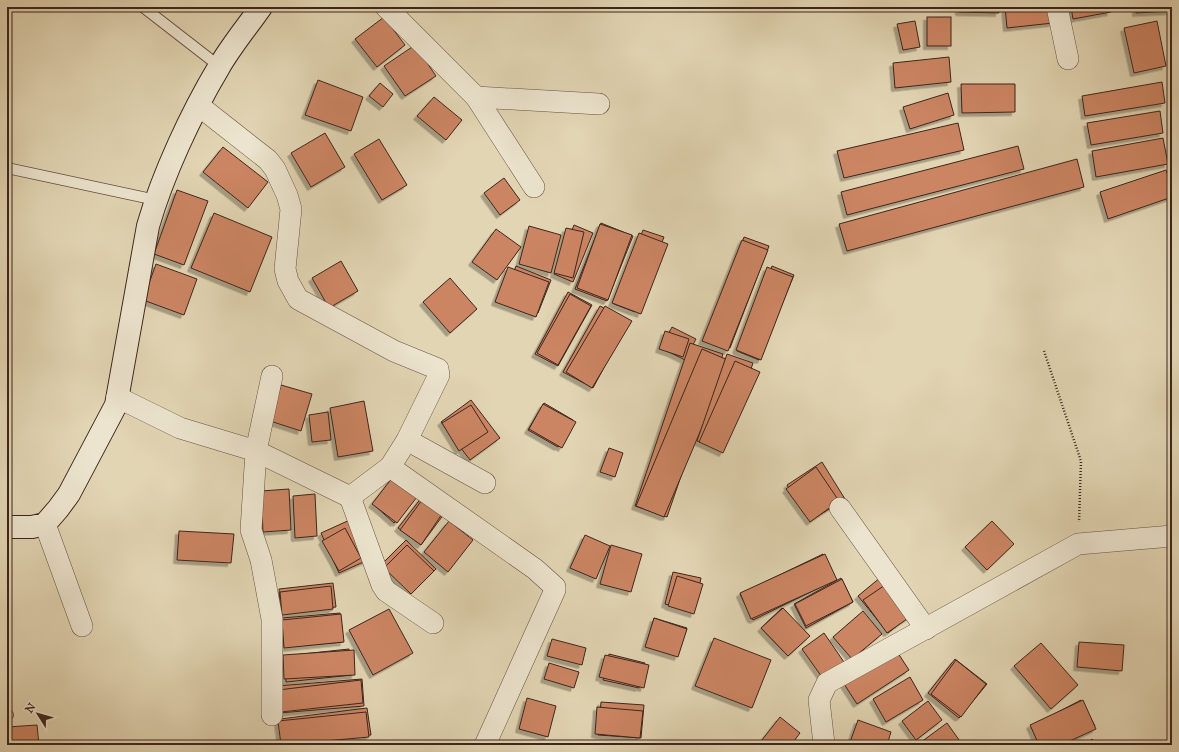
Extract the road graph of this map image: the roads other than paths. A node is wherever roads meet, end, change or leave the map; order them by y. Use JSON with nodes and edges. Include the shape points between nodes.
{"nodes":[{"id":1,"x":143,"y":7,"type":"edge"},
{"id":2,"x":261,"y":7,"type":"edge"},
{"id":3,"x":386,"y":7,"type":"edge"},
{"id":4,"x":1057,"y":7,"type":"edge"},
{"id":5,"x":1068,"y":59,"type":"dead end"},
{"id":6,"x":219,"y":66,"type":"junction"},
{"id":7,"x":476,"y":97,"type":"junction"},
{"id":8,"x":599,"y":104,"type":"dead end"},
{"id":9,"x":198,"y":105,"type":"junction"},
{"id":10,"x":7,"y":168,"type":"edge"},
{"id":11,"x":534,"y":188,"type":"dead end"},
{"id":12,"x":156,"y":200,"type":"junction"},
{"id":13,"x":272,"y":376,"type":"dead end"},
{"id":14,"x":117,"y":396,"type":"junction"},
{"id":15,"x":407,"y":440,"type":"junction"},
{"id":16,"x":256,"y":451,"type":"junction"},
{"id":17,"x":390,"y":468,"type":"junction"},
{"id":18,"x":485,"y":483,"type":"dead end"},
{"id":19,"x":350,"y":497,"type":"junction"},
{"id":20,"x":840,"y":508,"type":"dead end"},
{"id":21,"x":45,"y":524,"type":"junction"},
{"id":22,"x":7,"y":527,"type":"edge"},
{"id":23,"x":1172,"y":536,"type":"edge"},
{"id":24,"x":433,"y":623,"type":"dead end"},
{"id":25,"x":82,"y":626,"type":"dead end"},
{"id":26,"x":926,"y":629,"type":"junction"},
{"id":27,"x":272,"y":715,"type":"dead end"},
{"id":28,"x":824,"y":744,"type":"dead end"},
{"id":29,"x":485,"y":745,"type":"edge"}],
"edges":[{"from":1,"to":6,"type":"lane"},
{"from":2,"to":6,"type":"street"},
{"from":3,"to":7,"type":"street"},
{"from":4,"to":5,"type":"street"},
{"from":6,"to":9,"type":"street"},
{"from":7,"to":8,"type":"street"},
{"from":7,"to":11,"type":"street"},
{"from":9,"to":12,"type":"street"},
{"from":9,"to":15,"type":"street","via":[[268,160],[275,169],[291,209],[285,269],[288,281],[298,299],[394,351],[438,369],[439,375],[434,387]]},
{"from":10,"to":12,"type":"lane"},
{"from":12,"to":14,"type":"street","via":[[148,226]]},
{"from":13,"to":16,"type":"street"},
{"from":14,"to":16,"type":"street","via":[[180,428]]},
{"from":14,"to":21,"type":"street","via":[[116,405],[69,494]]},
{"from":15,"to":17,"type":"street"},
{"from":15,"to":18,"type":"street"},
{"from":16,"to":19,"type":"street"},
{"from":16,"to":27,"type":"street","via":[[251,530],[261,560],[272,619]]},
{"from":17,"to":19,"type":"street"},
{"from":17,"to":29,"type":"street","via":[[535,569],[555,587],[534,640]]},
{"from":19,"to":24,"type":"street","via":[[382,585],[386,591]]},
{"from":20,"to":26,"type":"street"},
{"from":21,"to":22,"type":"street","via":[[32,528]]},
{"from":21,"to":25,"type":"street"},
{"from":23,"to":26,"type":"street","via":[[1078,544]]},
{"from":26,"to":28,"type":"street","via":[[827,683],[819,700]]}]}
